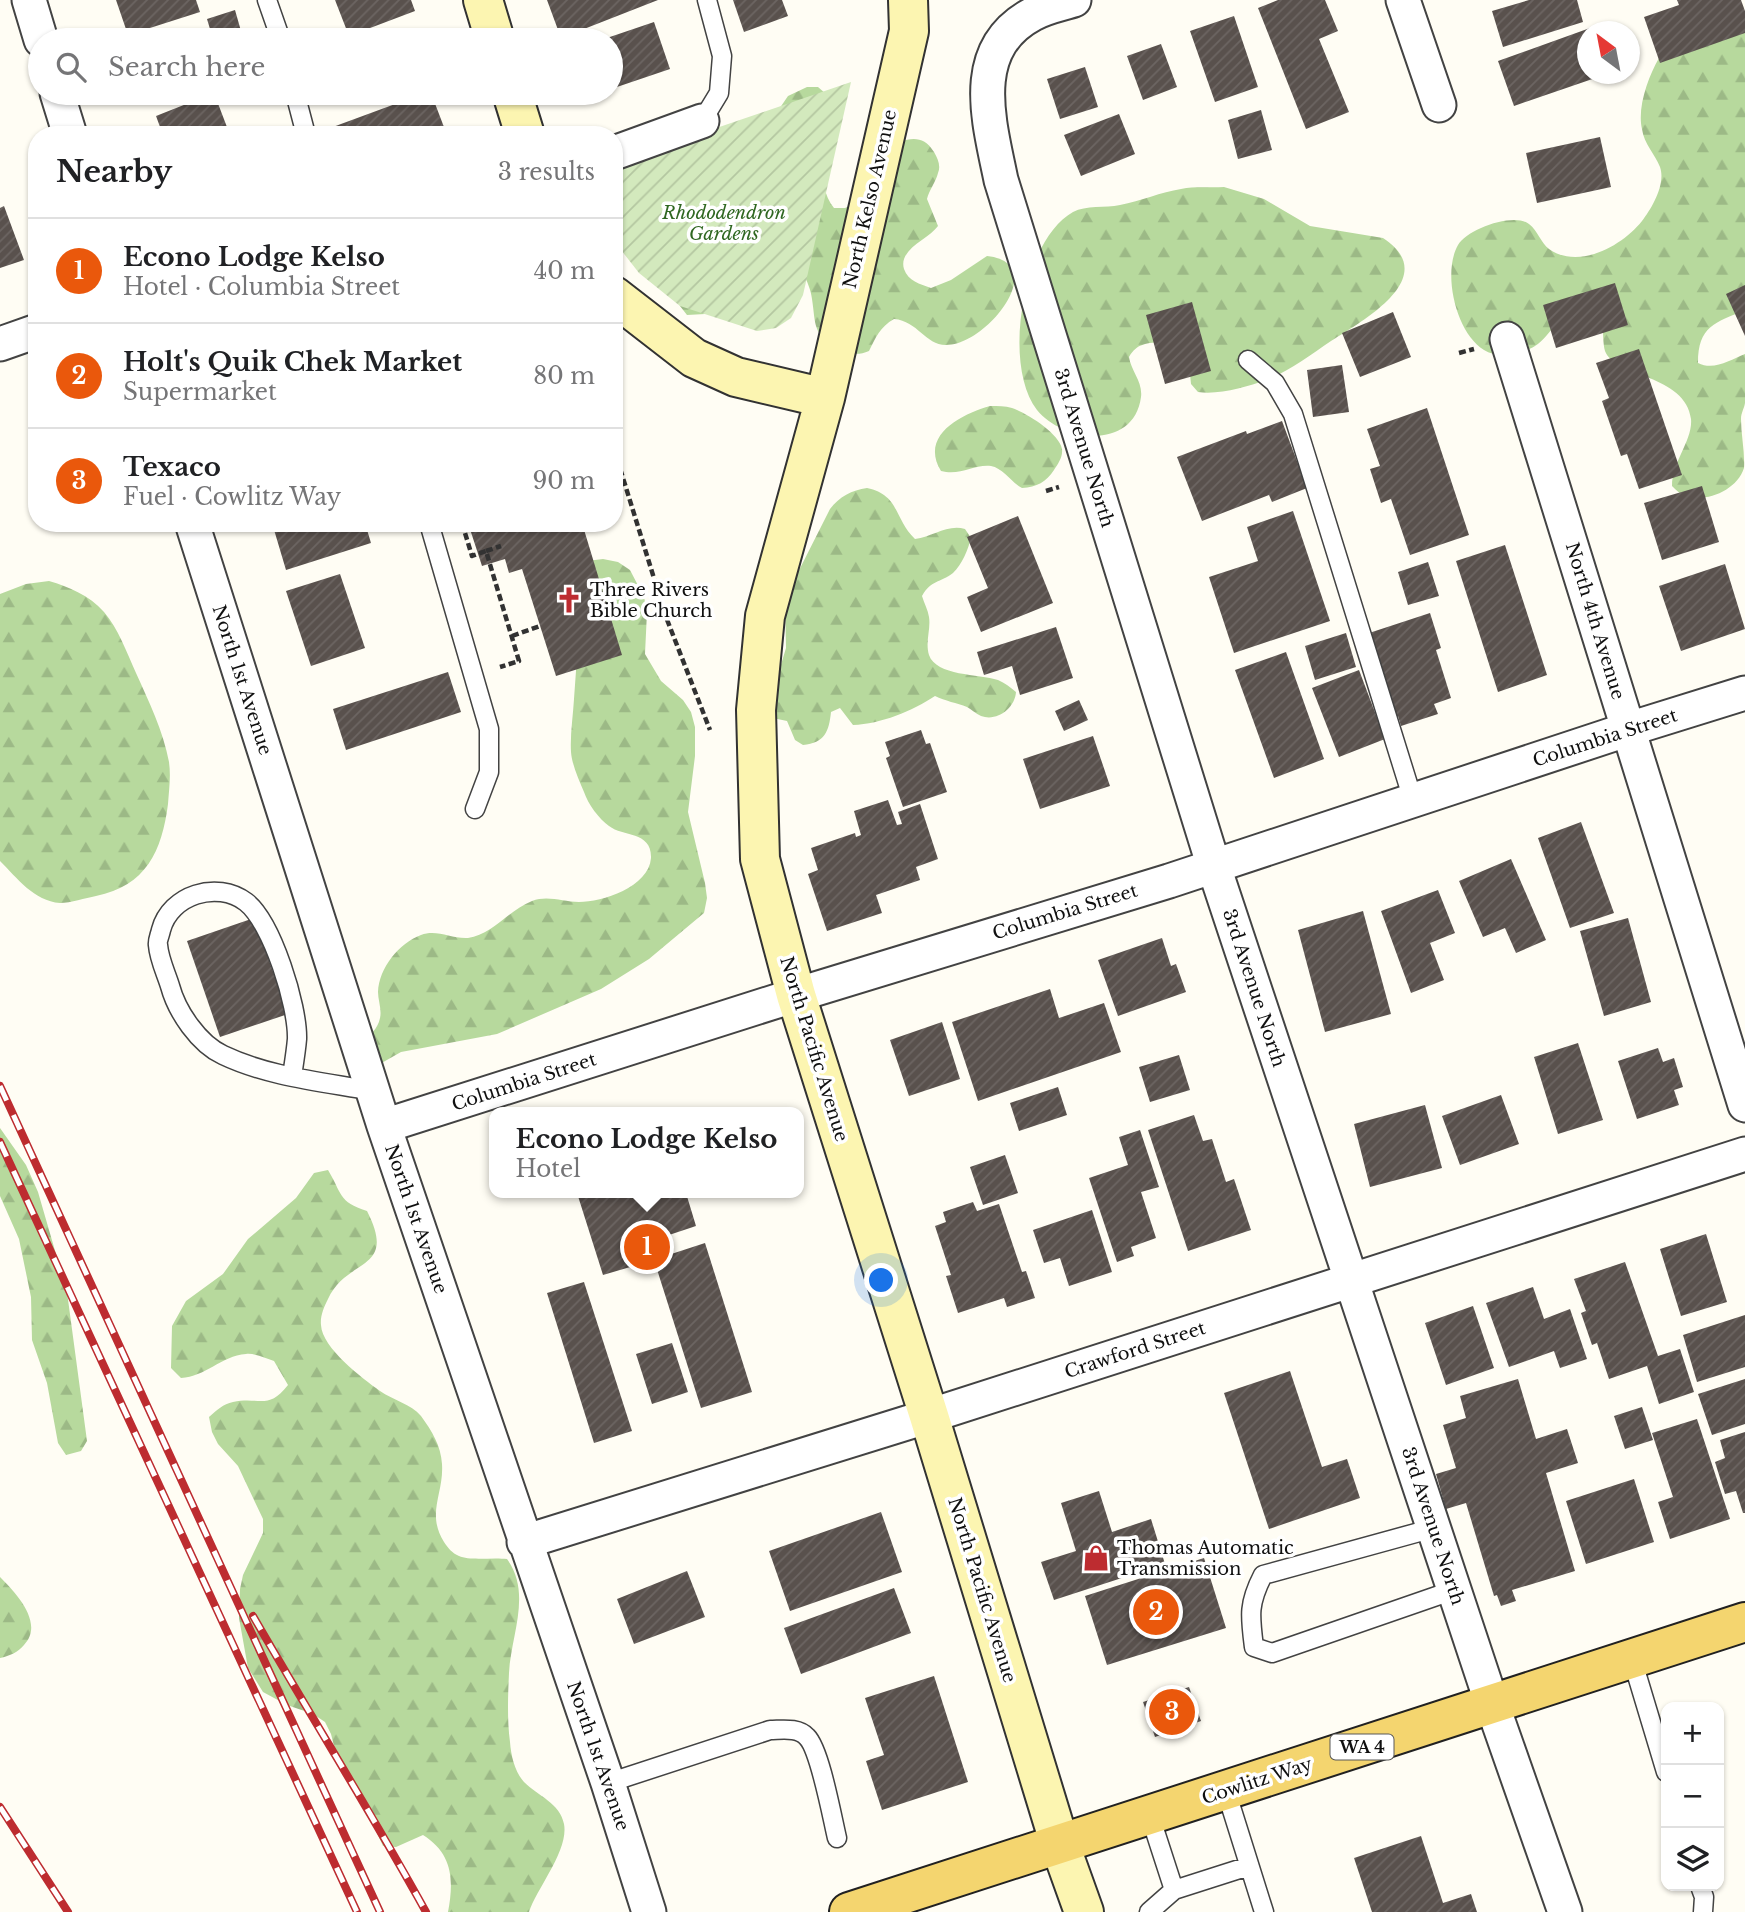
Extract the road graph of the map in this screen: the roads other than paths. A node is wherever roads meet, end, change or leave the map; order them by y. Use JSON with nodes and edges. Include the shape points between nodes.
{"nodes":[{"id":1,"x":29,"y":0,"type":"edge"},
{"id":2,"x":267,"y":0,"type":"edge"},
{"id":3,"x":483,"y":0,"type":"edge"},
{"id":4,"x":707,"y":0,"type":"edge"},
{"id":5,"x":908,"y":0,"type":"edge"},
{"id":6,"x":1074,"y":0,"type":"edge"},
{"id":7,"x":1403,"y":0,"type":"edge"},
{"id":8,"x":37,"y":28,"type":"edge"},
{"id":9,"x":277,"y":28,"type":"edge"},
{"id":10,"x":491,"y":28,"type":"edge"},
{"id":11,"x":61,"y":105,"type":"edge"},
{"id":12,"x":298,"y":105,"type":"edge"},
{"id":13,"x":516,"y":105,"type":"edge"},
{"id":14,"x":1438,"y":105,"type":"dead end"},
{"id":15,"x":702,"y":121,"type":"joint"},
{"id":16,"x":67,"y":126,"type":"edge"},
{"id":17,"x":304,"y":126,"type":"edge"},
{"id":18,"x":523,"y":126,"type":"edge"},
{"id":19,"x":623,"y":149,"type":"edge"},
{"id":20,"x":623,"y":303,"type":"edge"},
{"id":21,"x":28,"y":334,"type":"edge"},
{"id":22,"x":1507,"y":339,"type":"dead end"},
{"id":23,"x":0,"y":344,"type":"edge"},
{"id":24,"x":1248,"y":360,"type":"dead end"},
{"id":25,"x":825,"y":398,"type":"junction"},
{"id":26,"x":195,"y":532,"type":"edge"},
{"id":27,"x":432,"y":532,"type":"edge"},
{"id":28,"x":1745,"y":694,"type":"edge"},
{"id":29,"x":1629,"y":729,"type":"junction"},
{"id":30,"x":1413,"y":800,"type":"junction"},
{"id":31,"x":475,"y":809,"type":"dead end"},
{"id":32,"x":1213,"y":867,"type":"junction"},
{"id":33,"x":796,"y":995,"type":"junction"},
{"id":34,"x":292,"y":1076,"type":"junction"},
{"id":35,"x":373,"y":1090,"type":"junction"},
{"id":36,"x":1745,"y":1105,"type":"edge"},
{"id":37,"x":384,"y":1126,"type":"junction"},
{"id":38,"x":1745,"y":1154,"type":"edge"},
{"id":39,"x":1352,"y":1281,"type":"junction"},
{"id":40,"x":929,"y":1416,"type":"junction"},
{"id":41,"x":1434,"y":1528,"type":"junction"},
{"id":42,"x":524,"y":1542,"type":"junction"},
{"id":43,"x":1454,"y":1590,"type":"junction"},
{"id":44,"x":1745,"y":1622,"type":"edge"},
{"id":45,"x":1632,"y":1659,"type":"junction"},
{"id":46,"x":1492,"y":1704,"type":"junction"},
{"id":47,"x":1664,"y":1765,"type":"edge"},
{"id":48,"x":608,"y":1783,"type":"junction"},
{"id":49,"x":1226,"y":1791,"type":"junction"},
{"id":50,"x":1150,"y":1816,"type":"junction"},
{"id":51,"x":837,"y":1838,"type":"dead end"},
{"id":52,"x":1060,"y":1846,"type":"junction"},
{"id":53,"x":1250,"y":1866,"type":"junction"},
{"id":54,"x":1174,"y":1890,"type":"junction"},
{"id":55,"x":1702,"y":1891,"type":"edge"},
{"id":56,"x":649,"y":1912,"type":"edge"},
{"id":57,"x":849,"y":1912,"type":"edge"},
{"id":58,"x":1084,"y":1912,"type":"edge"},
{"id":59,"x":1149,"y":1912,"type":"edge"},
{"id":60,"x":1264,"y":1912,"type":"edge"},
{"id":61,"x":1565,"y":1912,"type":"edge"},
{"id":62,"x":1703,"y":1912,"type":"edge"}],
"edges":[{"from":1,"to":8,"type":"street"},
{"from":2,"to":9,"type":"lane"},
{"from":3,"to":10,"type":"street"},
{"from":4,"to":15,"type":"lane","via":[[722,55],[719,93]]},
{"from":5,"to":25,"type":"street","name":"North Kelso Avenue","via":[[909,31]]},
{"from":6,"to":32,"type":"street","name":"3rd Avenue North","via":[[1034,13],[1007,31],[993,54],[987,88],[990,127],[1001,180]]},
{"from":7,"to":14,"type":"street"},
{"from":11,"to":16,"type":"street"},
{"from":12,"to":17,"type":"lane"},
{"from":13,"to":18,"type":"street"},
{"from":15,"to":19,"type":"street"},
{"from":20,"to":25,"type":"street","via":[[694,358],[736,377]]},
{"from":21,"to":23,"type":"street"},
{"from":22,"to":29,"type":"street","name":"North 4th Avenue"},
{"from":24,"to":30,"type":"lane","via":[[1275,383],[1293,414]]},
{"from":25,"to":33,"type":"street","name":"North Pacific Avenue","via":[[765,616],[756,710],[760,859]]},
{"from":26,"to":35,"type":"street","name":"North 1st Avenue"},
{"from":27,"to":31,"type":"lane","via":[[489,729],[489,772]]},
{"from":28,"to":29,"type":"street","name":"Columbia Street"},
{"from":29,"to":30,"type":"street","name":"Columbia Street"},
{"from":29,"to":36,"type":"street","name":"North 4th Avenue"},
{"from":30,"to":32,"type":"street","name":"Columbia Street"},
{"from":32,"to":33,"type":"street","name":"Columbia Street"},
{"from":32,"to":39,"type":"street","name":"3rd Avenue North"},
{"from":33,"to":37,"type":"street","name":"Columbia Street"},
{"from":33,"to":40,"type":"street","name":"North Pacific Avenue"},
{"from":34,"to":34,"type":"lane","via":[[223,1055],[199,1039],[172,994],[158,944],[165,916],[193,894],[223,891],[247,902],[268,931],[294,1003],[297,1038]]},
{"from":34,"to":35,"type":"lane"},
{"from":35,"to":37,"type":"street","name":"North 1st Avenue"},
{"from":37,"to":42,"type":"street","name":"North 1st Avenue"},
{"from":38,"to":39,"type":"street","name":"Crawford Street"},
{"from":39,"to":40,"type":"street","name":"Crawford Street"},
{"from":39,"to":41,"type":"street","name":"3rd Avenue North"},
{"from":40,"to":42,"type":"street","name":"Crawford Street"},
{"from":40,"to":52,"type":"street","name":"North Pacific Avenue"},
{"from":41,"to":43,"type":"street","name":"3rd Avenue North"},
{"from":41,"to":43,"type":"lane","via":[[1263,1575],[1249,1613],[1254,1647],[1272,1653]]},
{"from":42,"to":48,"type":"street","name":"North 1st Avenue"},
{"from":43,"to":46,"type":"street","name":"3rd Avenue North"},
{"from":44,"to":45,"type":"main road","name":"Cowlitz Way","number":"WA 4"},
{"from":45,"to":46,"type":"main road","name":"Cowlitz Way","number":"WA 4"},
{"from":45,"to":47,"type":"lane"},
{"from":46,"to":49,"type":"main road","name":"Cowlitz Way","number":"WA 4"},
{"from":46,"to":61,"type":"street","name":"3rd Avenue North"},
{"from":48,"to":51,"type":"lane","via":[[770,1730],[794,1730],[807,1737],[816,1756]]},
{"from":48,"to":56,"type":"street","name":"North 1st Avenue"},
{"from":49,"to":50,"type":"main road","name":"Cowlitz Way","number":"WA 4"},
{"from":49,"to":53,"type":"lane"},
{"from":50,"to":52,"type":"main road","name":"Cowlitz Way","number":"WA 4"},
{"from":50,"to":54,"type":"lane"},
{"from":52,"to":57,"type":"main road","name":"Cowlitz Way","number":"WA 4"},
{"from":52,"to":58,"type":"street","name":"North Pacific Avenue"},
{"from":53,"to":54,"type":"lane"},
{"from":53,"to":60,"type":"lane"},
{"from":54,"to":59,"type":"lane"},
{"from":55,"to":62,"type":"lane"}]}
